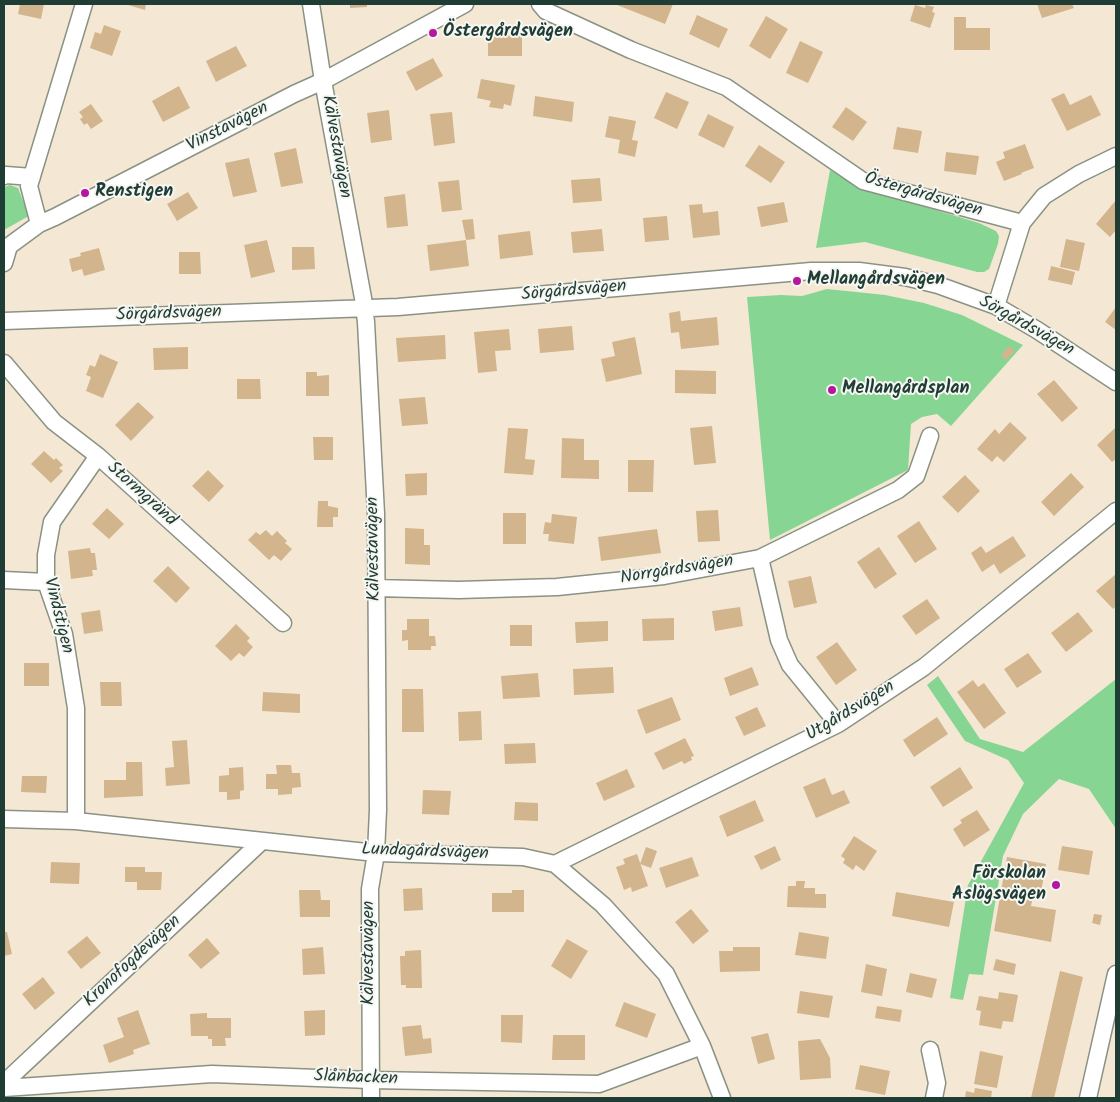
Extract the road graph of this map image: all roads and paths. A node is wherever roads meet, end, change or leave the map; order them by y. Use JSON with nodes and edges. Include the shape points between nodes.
{"nodes":[{"id":1,"x":84,"y":4,"type":"edge"},
{"id":2,"x":311,"y":4,"type":"edge"},
{"id":3,"x":465,"y":4,"type":"edge"},
{"id":4,"x":540,"y":4,"type":"edge"},
{"id":5,"x":323,"y":81,"type":"junction"},
{"id":6,"x":1116,"y":156,"type":"edge"},
{"id":7,"x":4,"y":176,"type":"edge"},
{"id":8,"x":32,"y":177,"type":"junction"},
{"id":9,"x":1022,"y":223,"type":"junction"},
{"id":10,"x":39,"y":224,"type":"junction"},
{"id":11,"x":4,"y":263,"type":"edge"},
{"id":12,"x":996,"y":306,"type":"junction"},
{"id":13,"x":365,"y":309,"type":"junction"},
{"id":14,"x":4,"y":321,"type":"edge"},
{"id":15,"x":4,"y":363,"type":"edge"},
{"id":16,"x":1116,"y":382,"type":"edge"},
{"id":17,"x":930,"y":436,"type":"dead end"},
{"id":18,"x":98,"y":456,"type":"junction"},
{"id":19,"x":1116,"y":511,"type":"edge"},
{"id":20,"x":760,"y":558,"type":"junction"},
{"id":21,"x":4,"y":580,"type":"edge"},
{"id":22,"x":46,"y":582,"type":"junction"},
{"id":23,"x":375,"y":588,"type":"junction"},
{"id":24,"x":283,"y":623,"type":"dead end"},
{"id":25,"x":838,"y":724,"type":"junction"},
{"id":26,"x":4,"y":819,"type":"edge"},
{"id":27,"x":76,"y":821,"type":"junction"},
{"id":28,"x":262,"y":841,"type":"junction"},
{"id":29,"x":376,"y":853,"type":"junction"},
{"id":30,"x":555,"y":864,"type":"junction"},
{"id":31,"x":1116,"y":974,"type":"edge"},
{"id":32,"x":702,"y":1046,"type":"junction"},
{"id":33,"x":930,"y":1050,"type":"dead end"},
{"id":34,"x":370,"y":1080,"type":"junction"},
{"id":35,"x":4,"y":1083,"type":"edge"},
{"id":36,"x":4,"y":1088,"type":"edge"},
{"id":37,"x":598,"y":1091,"type":"edge"},
{"id":38,"x":371,"y":1098,"type":"edge"},
{"id":39,"x":722,"y":1098,"type":"edge"},
{"id":40,"x":934,"y":1098,"type":"edge"},
{"id":41,"x":1088,"y":1098,"type":"edge"}],
"edges":[{"from":1,"to":8,"type":"street"},
{"from":2,"to":5,"type":"street","name":"Kälvestavägen"},
{"from":3,"to":5,"type":"street","name":"Vinstavägen"},
{"from":4,"to":9,"type":"street","name":"Östergårdsvägen","via":[[546,11],[631,50],[726,87],[863,181]]},
{"from":5,"to":10,"type":"street","name":"Vinstavägen"},
{"from":5,"to":13,"type":"street","name":"Kälvestavägen"},
{"from":6,"to":9,"type":"street","via":[[1044,196]]},
{"from":7,"to":8,"type":"street"},
{"from":8,"to":10,"type":"street","via":[[29,186]]},
{"from":9,"to":12,"type":"street"},
{"from":10,"to":11,"type":"street","name":"Vinstavägen","via":[[9,246]]},
{"from":12,"to":13,"type":"street","name":"Sörgårdsvägen","via":[[905,277],[859,271],[811,271]]},
{"from":12,"to":16,"type":"street","name":"Sörgårdsvägen"},
{"from":13,"to":14,"type":"street","name":"Sörgårdsvägen"},
{"from":13,"to":23,"type":"street","name":"Kälvestavägen","via":[[376,514]]},
{"from":15,"to":18,"type":"street","name":"Stormgränd","via":[[54,422]]},
{"from":17,"to":20,"type":"street","name":"Norrgårdsvägen","via":[[916,476],[898,490]]},
{"from":18,"to":22,"type":"street","name":"Vindstigen","via":[[52,522],[46,555]]},
{"from":18,"to":24,"type":"street","name":"Stormgränd"},
{"from":19,"to":25,"type":"street","name":"Utgårdsvägen","via":[[924,667]]},
{"from":20,"to":23,"type":"street","name":"Norrgårdsvägen","via":[[664,576],[556,587]]},
{"from":20,"to":25,"type":"street","via":[[779,640],[790,665]]},
{"from":21,"to":22,"type":"street"},
{"from":22,"to":27,"type":"street","name":"Vindstigen","via":[[64,634],[76,708]]},
{"from":23,"to":29,"type":"street","name":"Kälvestavägen"},
{"from":25,"to":30,"type":"street","name":"Utgårdsvägen"},
{"from":26,"to":27,"type":"street","name":"Lundagårdsvägen"},
{"from":27,"to":28,"type":"street","name":"Lundagårdsvägen"},
{"from":28,"to":29,"type":"street","name":"Lundagårdsvägen"},
{"from":28,"to":35,"type":"street","name":"Kronofogdevägen"},
{"from":29,"to":30,"type":"street","name":"Lundagårdsvägen","via":[[523,857]]},
{"from":29,"to":34,"type":"street","name":"Kälvestavägen","via":[[370,889]]},
{"from":30,"to":32,"type":"street","name":"Lundagårdsvägen","via":[[603,905],[666,974]]},
{"from":31,"to":41,"type":"street"},
{"from":32,"to":37,"type":"street","name":"Slånbacken"},
{"from":32,"to":39,"type":"street","name":"Lundagårdsvägen"},
{"from":33,"to":40,"type":"street","via":[[937,1083]]},
{"from":34,"to":36,"type":"street","name":"Slånbacken","via":[[212,1074]]},
{"from":34,"to":37,"type":"street","name":"Slånbacken"},
{"from":34,"to":38,"type":"street","name":"Kälvestavägen"}]}
